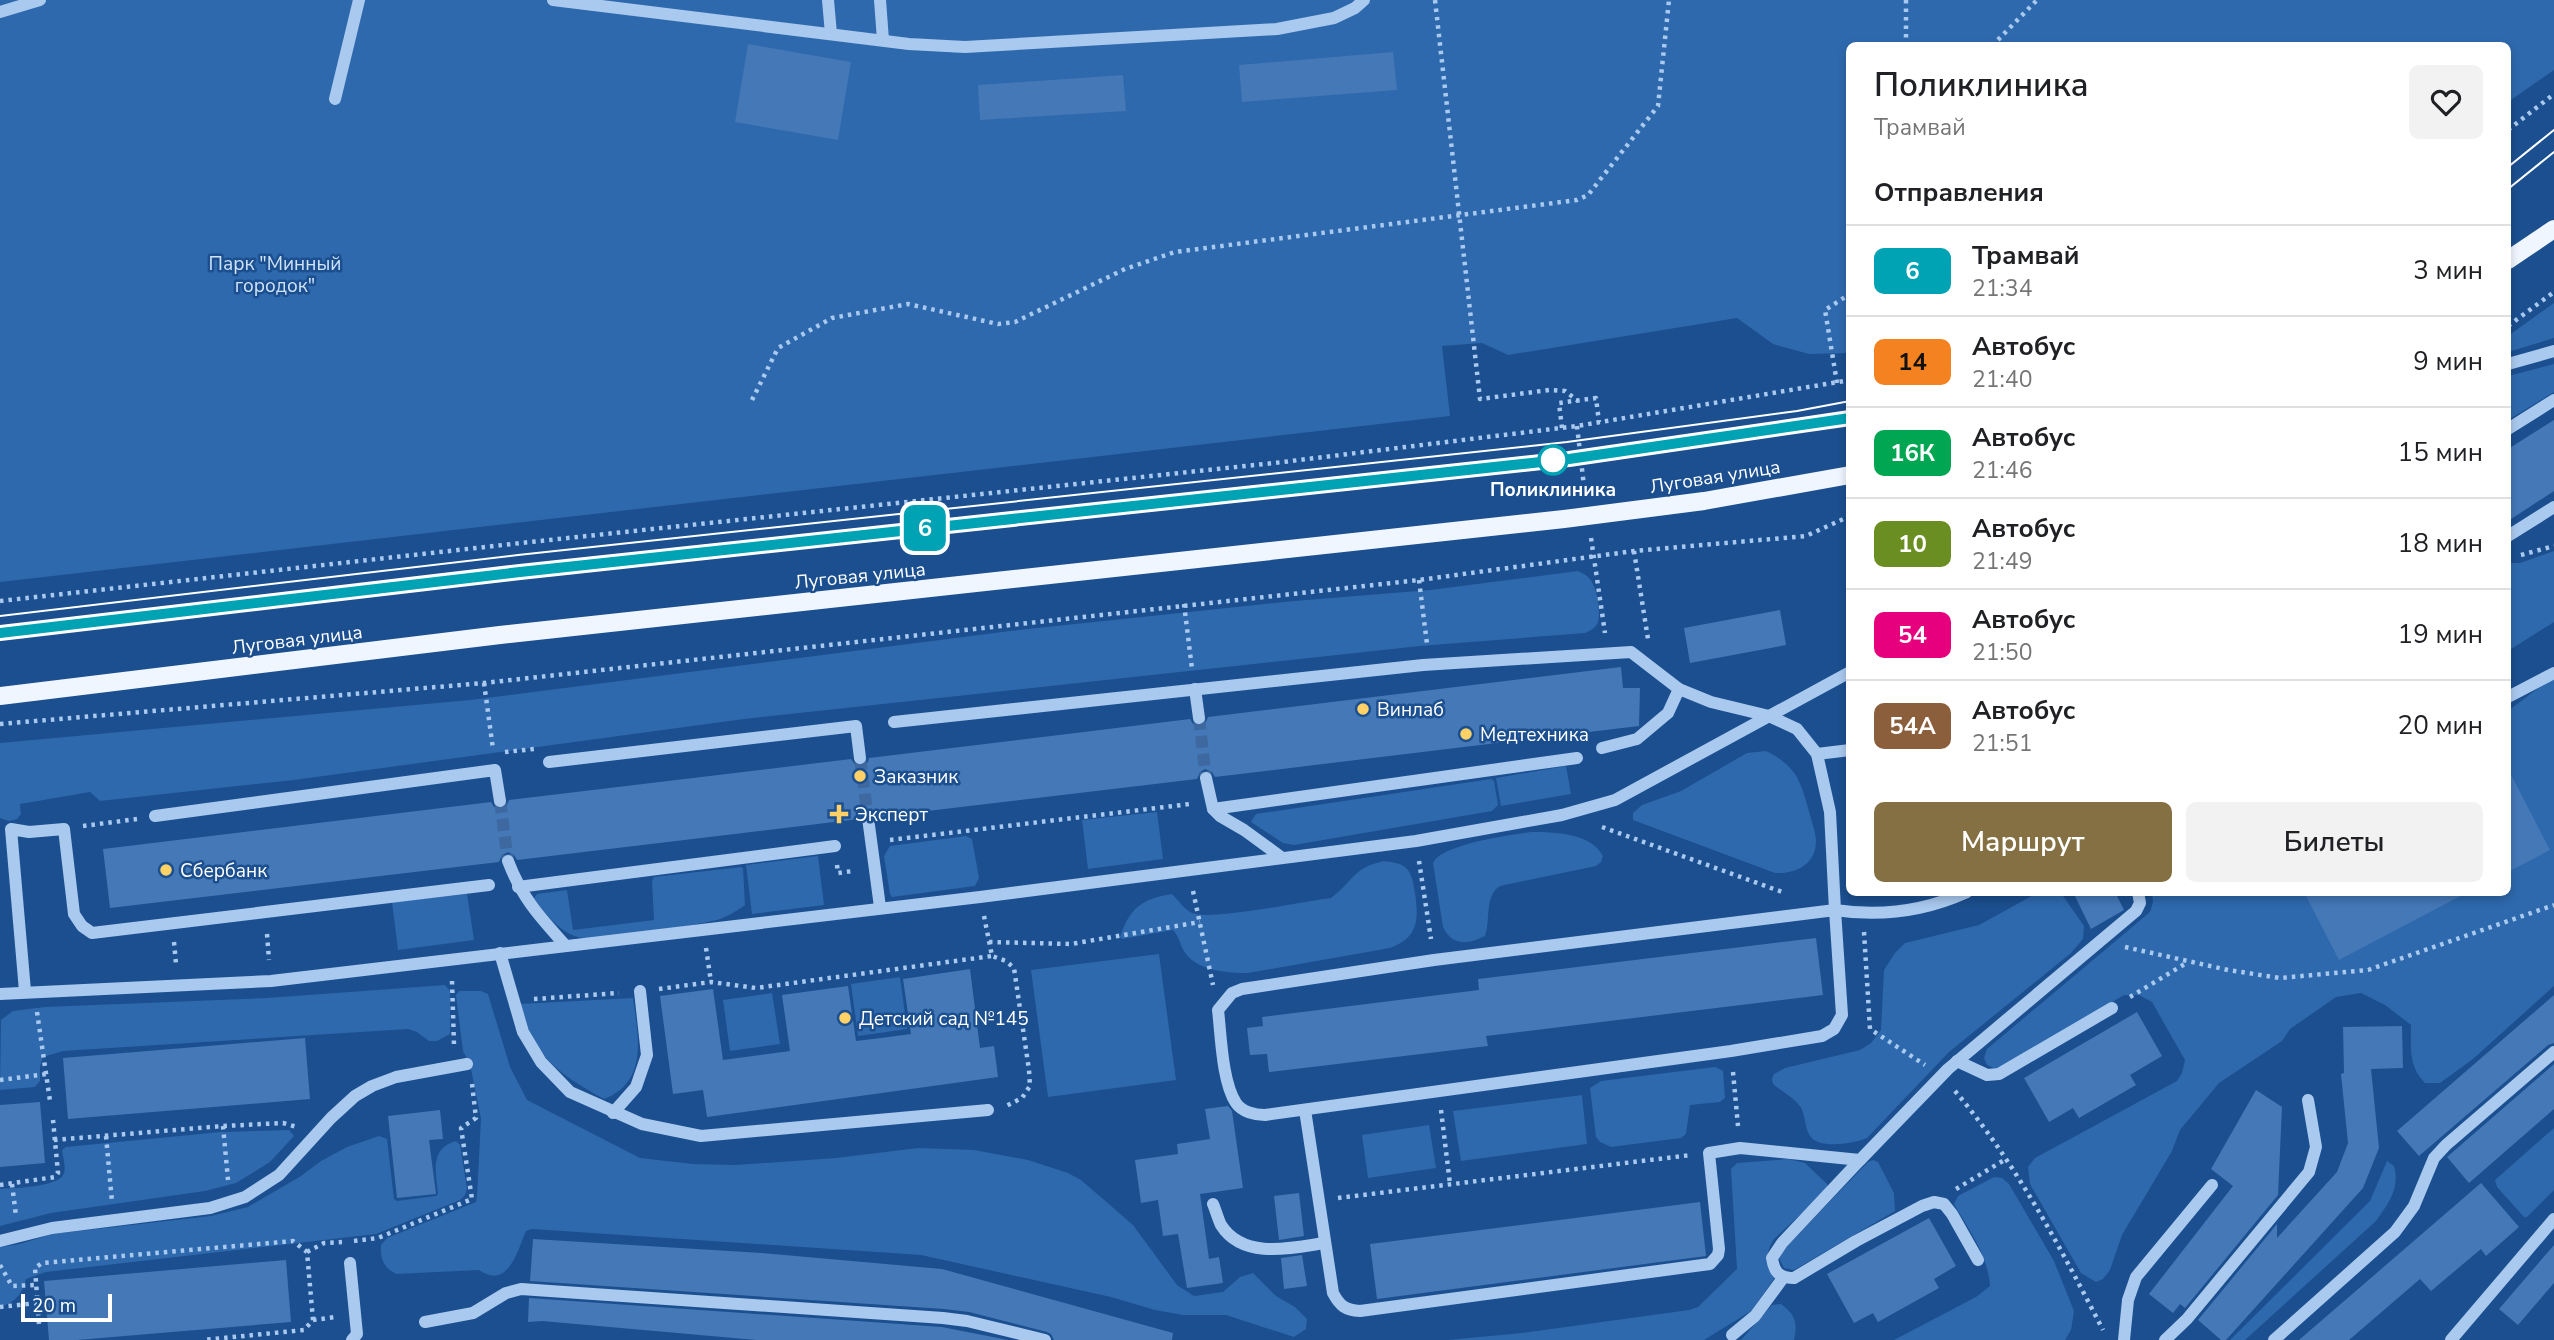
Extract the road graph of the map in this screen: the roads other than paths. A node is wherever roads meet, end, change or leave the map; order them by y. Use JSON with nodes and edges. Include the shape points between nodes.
{"nodes":[{"id":1,"x":40,"y":0,"type":"edge"},
{"id":2,"x":359,"y":0,"type":"edge"},
{"id":3,"x":553,"y":0,"type":"edge"},
{"id":4,"x":828,"y":0,"type":"edge"},
{"id":5,"x":880,"y":0,"type":"edge"},
{"id":6,"x":1364,"y":0,"type":"edge"},
{"id":7,"x":0,"y":12,"type":"edge"},
{"id":8,"x":831,"y":34,"type":"junction"},
{"id":9,"x":883,"y":40,"type":"junction"},
{"id":10,"x":335,"y":99,"type":"dead end"},
{"id":11,"x":2554,"y":229,"type":"edge"},
{"id":12,"x":2511,"y":258,"type":"edge"},
{"id":13,"x":2554,"y":351,"type":"edge"},
{"id":14,"x":2511,"y":363,"type":"edge"},
{"id":15,"x":2554,"y":400,"type":"edge"},
{"id":16,"x":2511,"y":427,"type":"edge"},
{"id":17,"x":1846,"y":476,"type":"edge"},
{"id":18,"x":2554,"y":507,"type":"edge"},
{"id":19,"x":2511,"y":534,"type":"edge"},
{"id":20,"x":2554,"y":673,"type":"edge"},
{"id":21,"x":1846,"y":674,"type":"edge"},
{"id":22,"x":1194,"y":682,"type":"junction"},
{"id":23,"x":1679,"y":689,"type":"junction"},
{"id":24,"x":2511,"y":695,"type":"edge"},
{"id":25,"x":0,"y":696,"type":"edge"},
{"id":26,"x":1769,"y":716,"type":"junction"},
{"id":27,"x":1199,"y":718,"type":"tunnel mouth"},
{"id":28,"x":894,"y":722,"type":"dead end"},
{"id":29,"x":1602,"y":748,"type":"dead end"},
{"id":30,"x":1846,"y":750,"type":"edge"},
{"id":31,"x":1817,"y":754,"type":"junction"},
{"id":32,"x":860,"y":758,"type":"tunnel mouth"},
{"id":33,"x":1577,"y":758,"type":"dead end"},
{"id":34,"x":549,"y":762,"type":"dead end"},
{"id":35,"x":1206,"y":778,"type":"tunnel mouth"},
{"id":36,"x":500,"y":801,"type":"tunnel mouth"},
{"id":37,"x":1213,"y":809,"type":"junction"},
{"id":38,"x":155,"y":817,"type":"road end"},
{"id":39,"x":868,"y":818,"type":"tunnel mouth"},
{"id":40,"x":5,"y":827,"type":"edge"},
{"id":41,"x":835,"y":846,"type":"dead end"},
{"id":42,"x":1281,"y":858,"type":"junction"},
{"id":43,"x":508,"y":861,"type":"tunnel mouth"},
{"id":44,"x":489,"y":885,"type":"dead end"},
{"id":45,"x":518,"y":887,"type":"junction"},
{"id":46,"x":1959,"y":896,"type":"edge"},
{"id":47,"x":2139,"y":896,"type":"edge"},
{"id":48,"x":880,"y":907,"type":"junction"},
{"id":49,"x":1835,"y":910,"type":"junction"},
{"id":50,"x":565,"y":945,"type":"junction"},
{"id":51,"x":500,"y":953,"type":"junction"},
{"id":52,"x":25,"y":991,"type":"junction"},
{"id":53,"x":640,"y":991,"type":"road end"},
{"id":54,"x":0,"y":993,"type":"edge"},
{"id":55,"x":2112,"y":1008,"type":"road end"},
{"id":56,"x":2554,"y":1052,"type":"edge"},
{"id":57,"x":1957,"y":1061,"type":"junction"},
{"id":58,"x":461,"y":1066,"type":"road end"},
{"id":59,"x":2308,"y":1100,"type":"dead end"},
{"id":60,"x":988,"y":1110,"type":"road end"},
{"id":61,"x":1305,"y":1110,"type":"junction"},
{"id":62,"x":613,"y":1113,"type":"junction"},
{"id":63,"x":1860,"y":1160,"type":"junction"},
{"id":64,"x":2212,"y":1185,"type":"dead end"},
{"id":65,"x":1213,"y":1204,"type":"dead end"},
{"id":66,"x":2554,"y":1219,"type":"edge"},
{"id":67,"x":0,"y":1241,"type":"edge"},
{"id":68,"x":1324,"y":1243,"type":"junction"},
{"id":69,"x":1978,"y":1261,"type":"dead end"},
{"id":70,"x":350,"y":1263,"type":"dead end"},
{"id":71,"x":1783,"y":1278,"type":"junction"},
{"id":72,"x":425,"y":1322,"type":"dead end"},
{"id":73,"x":1732,"y":1335,"type":"dead end"},
{"id":74,"x":352,"y":1340,"type":"edge"},
{"id":75,"x":1045,"y":1340,"type":"edge"},
{"id":76,"x":2124,"y":1340,"type":"edge"},
{"id":77,"x":2165,"y":1340,"type":"edge"},
{"id":78,"x":2274,"y":1340,"type":"edge"},
{"id":79,"x":2451,"y":1340,"type":"edge"}],
"edges":[{"from":1,"to":7,"type":"street"},
{"from":2,"to":10,"type":"street"},
{"from":3,"to":8,"type":"street"},
{"from":4,"to":8,"type":"street"},
{"from":5,"to":9,"type":"street"},
{"from":6,"to":9,"type":"street","via":[[1334,18],[1277,29],[965,47]]},
{"from":8,"to":9,"type":"street"},
{"from":11,"to":12,"type":"main road"},
{"from":13,"to":14,"type":"street"},
{"from":15,"to":16,"type":"street"},
{"from":17,"to":25,"type":"main road","name":"Луговая улица","via":[[1704,501],[1563,519],[499,635]]},
{"from":18,"to":19,"type":"street"},
{"from":20,"to":24,"type":"street"},
{"from":21,"to":26,"type":"street"},
{"from":22,"to":23,"type":"street","via":[[1631,652]]},
{"from":22,"to":27,"type":"street"},
{"from":22,"to":28,"type":"street"},
{"from":23,"to":26,"type":"street"},
{"from":23,"to":29,"type":"street","via":[[1668,713],[1637,739]]},
{"from":26,"to":31,"type":"street","via":[[1797,729]]},
{"from":26,"to":42,"type":"street","via":[[1615,800],[1562,815],[1416,841]]},
{"from":30,"to":31,"type":"street"},
{"from":31,"to":49,"type":"street","via":[[1830,812]]},
{"from":32,"to":34,"type":"street","via":[[856,726]]},
{"from":33,"to":37,"type":"street"},
{"from":35,"to":37,"type":"street"},
{"from":36,"to":38,"type":"street","via":[[495,770]]},
{"from":37,"to":42,"type":"street"},
{"from":39,"to":48,"type":"street"},
{"from":40,"to":44,"type":"street","via":[[29,832],[64,829],[74,914],[92,933]]},
{"from":40,"to":52,"type":"street"},
{"from":41,"to":45,"type":"street"},
{"from":42,"to":48,"type":"street"},
{"from":43,"to":45,"type":"street"},
{"from":45,"to":50,"type":"street"},
{"from":46,"to":49,"type":"street","via":[[1913,910],[1863,914]]},
{"from":47,"to":57,"type":"street","via":[[2136,912]]},
{"from":48,"to":50,"type":"street"},
{"from":49,"to":61,"type":"street","via":[[1842,1015],[1835,1029],[1822,1036]]},
{"from":49,"to":61,"type":"street","via":[[1434,960],[1232,993],[1218,1010],[1228,1084],[1237,1104],[1252,1115]]},
{"from":50,"to":51,"type":"street"},
{"from":51,"to":52,"type":"street","via":[[271,981]]},
{"from":51,"to":62,"type":"street","via":[[523,1032],[541,1062],[570,1093]]},
{"from":52,"to":54,"type":"street"},
{"from":53,"to":62,"type":"street","via":[[648,1055],[636,1087]]},
{"from":55,"to":57,"type":"street","via":[[1999,1074],[1987,1076]]},
{"from":56,"to":78,"type":"street","via":[[2446,1145],[2434,1158],[2414,1206],[2395,1232]]},
{"from":57,"to":63,"type":"street"},
{"from":58,"to":67,"type":"street","via":[[396,1077],[355,1096],[279,1175],[245,1197],[210,1208],[52,1228]]},
{"from":59,"to":77,"type":"street","via":[[2316,1147],[2309,1172]]},
{"from":60,"to":62,"type":"street","via":[[701,1136],[642,1125]]},
{"from":61,"to":68,"type":"street"},
{"from":63,"to":68,"type":"street","via":[[1741,1148],[1709,1153],[1719,1248],[1710,1264],[1360,1311],[1340,1305],[1333,1293]]},
{"from":63,"to":71,"type":"street","via":[[1772,1258]]},
{"from":64,"to":76,"type":"street","via":[[2136,1277]]},
{"from":65,"to":68,"type":"street","via":[[1222,1226],[1261,1249]]},
{"from":66,"to":79,"type":"street"},
{"from":69,"to":71,"type":"street","via":[[1952,1214],[1944,1204],[1934,1202],[1794,1278]]},
{"from":70,"to":74,"type":"street","via":[[357,1334]]},
{"from":71,"to":73,"type":"street","via":[[1755,1316]]},
{"from":72,"to":75,"type":"street","via":[[473,1313],[521,1289],[943,1318]]}]}
